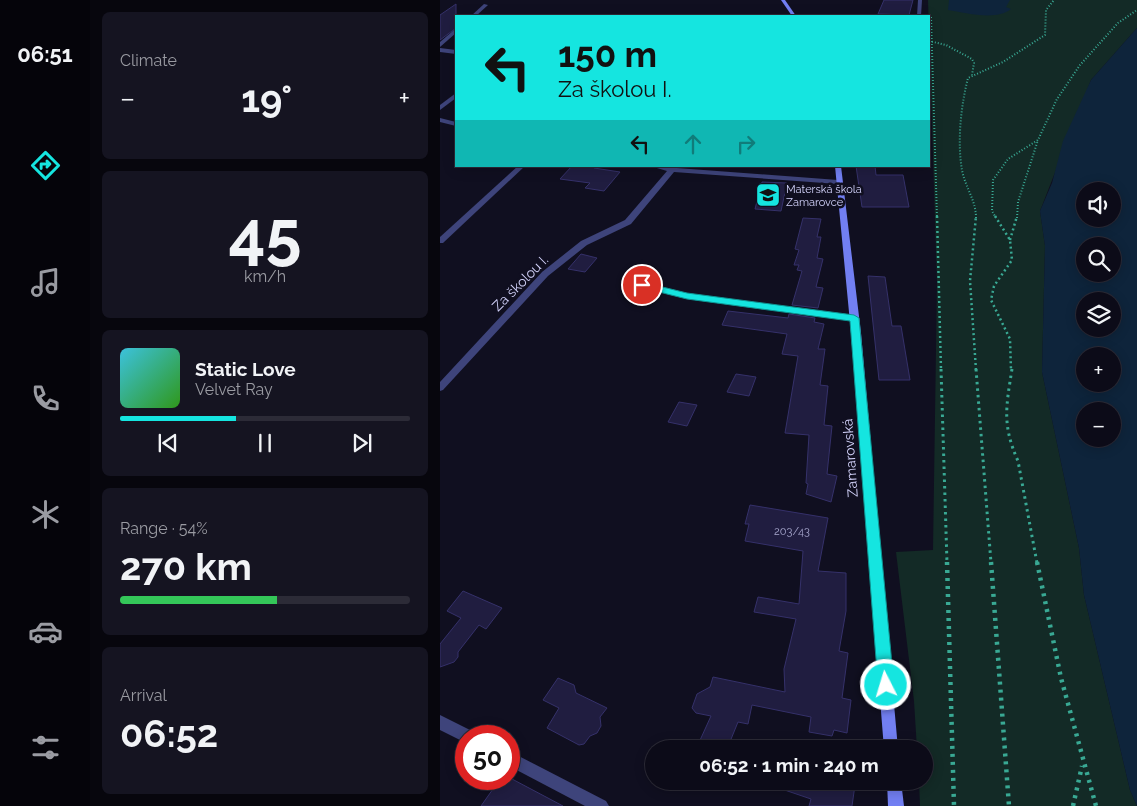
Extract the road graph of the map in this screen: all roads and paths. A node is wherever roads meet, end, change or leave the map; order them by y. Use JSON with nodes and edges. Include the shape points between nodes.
{"nodes":[{"id":1,"x":783,"y":0,"type":"edge"},
{"id":2,"x":920,"y":0,"type":"edge"},
{"id":3,"x":1054,"y":0,"type":"edge"},
{"id":4,"x":486,"y":5,"type":"dead end"},
{"id":5,"x":1137,"y":10,"type":"edge"},
{"id":6,"x":930,"y":14,"type":"dead end"},
{"id":7,"x":475,"y":15,"type":"edge"},
{"id":8,"x":793,"y":15,"type":"edge"},
{"id":9,"x":920,"y":15,"type":"edge"},
{"id":10,"x":455,"y":32,"type":"edge"},
{"id":11,"x":930,"y":41,"type":"edge"},
{"id":12,"x":440,"y":45,"type":"edge"},
{"id":13,"x":440,"y":50,"type":"edge"},
{"id":14,"x":455,"y":52,"type":"edge"},
{"id":15,"x":972,"y":75,"type":"junction"},
{"id":16,"x":455,"y":97,"type":"edge"},
{"id":17,"x":440,"y":108,"type":"edge"},
{"id":18,"x":440,"y":120,"type":"edge"},
{"id":19,"x":455,"y":124,"type":"edge"},
{"id":20,"x":1038,"y":140,"type":"junction"},
{"id":21,"x":521,"y":167,"type":"edge"},
{"id":22,"x":658,"y":167,"type":"edge"},
{"id":23,"x":838,"y":167,"type":"edge"},
{"id":24,"x":672,"y":170,"type":"junction"},
{"id":25,"x":838,"y":182,"type":"junction"},
{"id":26,"x":1010,"y":240,"type":"junction"},
{"id":27,"x":440,"y":241,"type":"edge"},
{"id":28,"x":642,"y":285,"type":"dead end"},
{"id":29,"x":854,"y":318,"type":"junction"},
{"id":30,"x":440,"y":388,"type":"edge"},
{"id":31,"x":440,"y":722,"type":"edge"},
{"id":32,"x":455,"y":730,"type":"edge"},
{"id":33,"x":890,"y":740,"type":"edge"},
{"id":34,"x":520,"y":764,"type":"edge"},
{"id":35,"x":1082,"y":765,"type":"junction"},
{"id":36,"x":895,"y":790,"type":"edge"},
{"id":37,"x":601,"y":806,"type":"edge"},
{"id":38,"x":896,"y":806,"type":"edge"},
{"id":39,"x":954,"y":806,"type":"edge"},
{"id":40,"x":1009,"y":806,"type":"edge"},
{"id":41,"x":1073,"y":806,"type":"edge"},
{"id":42,"x":1096,"y":806,"type":"edge"}],
"edges":[{"from":1,"to":8,"type":"main road"},
{"from":2,"to":9,"type":"street"},
{"from":3,"to":15,"type":"path","via":[[1045,12],[1045,35],[1003,62]]},
{"from":4,"to":7,"type":"street"},
{"from":5,"to":20,"type":"path","via":[[1118,23],[1080,65],[1057,99]]},
{"from":6,"to":11,"type":"path"},
{"from":10,"to":12,"type":"street"},
{"from":11,"to":15,"type":"path","via":[[946,45],[972,60]]},
{"from":11,"to":39,"type":"path"},
{"from":13,"to":14,"type":"street"},
{"from":15,"to":40,"type":"path","via":[[967,81],[964,101],[962,170],[976,210],[970,291]]},
{"from":16,"to":17,"type":"street"},
{"from":18,"to":19,"type":"street"},
{"from":20,"to":26,"type":"path","via":[[1018,202]]},
{"from":20,"to":26,"type":"path","via":[[1008,159],[993,180],[992,211]]},
{"from":21,"to":27,"type":"street"},
{"from":22,"to":24,"type":"street"},
{"from":23,"to":25,"type":"main road","name":"Zamarovská"},
{"from":24,"to":25,"type":"street"},
{"from":24,"to":30,"type":"street","name":"Za školou I.","via":[[628,222],[584,243],[546,274]]},
{"from":25,"to":29,"type":"main road","name":"Zamarovská"},
{"from":26,"to":35,"type":"path","via":[[1012,260],[994,286],[991,300],[1010,339],[1012,367],[1005,412],[1018,461],[1045,608]]},
{"from":28,"to":29,"type":"street","via":[[687,296]]},
{"from":29,"to":33,"type":"main road","name":"Zamarovská"},
{"from":31,"to":32,"type":"street"},
{"from":34,"to":37,"type":"street"},
{"from":35,"to":41,"type":"path"},
{"from":35,"to":42,"type":"path"},
{"from":36,"to":38,"type":"main road"}]}
